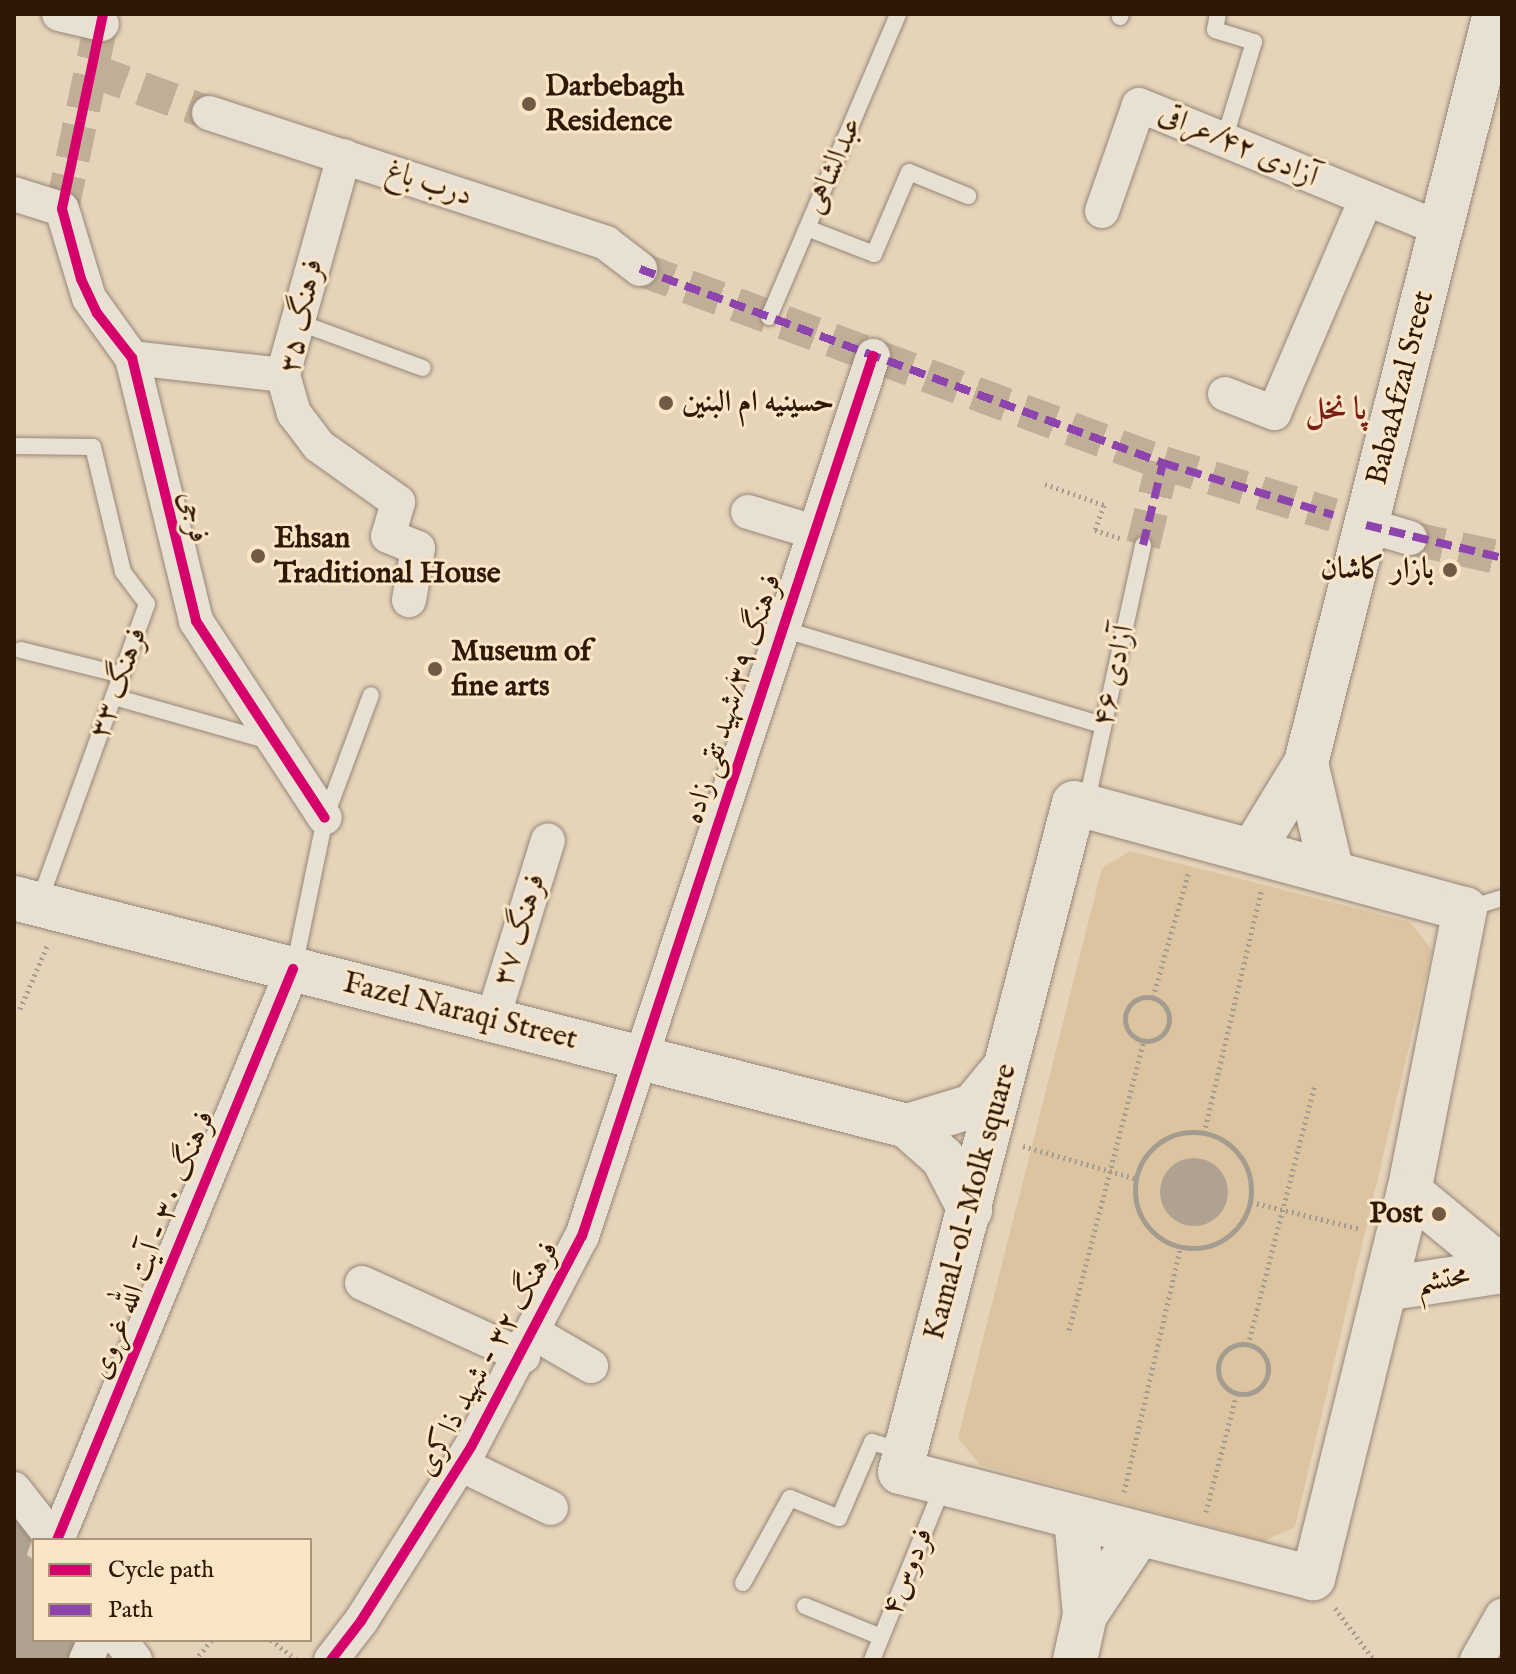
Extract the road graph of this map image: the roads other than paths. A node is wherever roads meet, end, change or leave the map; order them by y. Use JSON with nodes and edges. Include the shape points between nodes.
{"nodes":[{"id":1,"x":59,"y":14,"type":"edge"},
{"id":2,"x":898,"y":14,"type":"edge"},
{"id":3,"x":1218,"y":14,"type":"edge"},
{"id":4,"x":1495,"y":14,"type":"edge"},
{"id":5,"x":102,"y":24,"type":"dead end"},
{"id":6,"x":209,"y":113,"type":"tunnel mouth"},
{"id":7,"x":1224,"y":140,"type":"junction"},
{"id":8,"x":344,"y":156,"type":"junction"},
{"id":9,"x":14,"y":194,"type":"edge"},
{"id":10,"x":968,"y":196,"type":"dead end"},
{"id":11,"x":1366,"y":199,"type":"junction"},
{"id":12,"x":1102,"y":211,"type":"dead end"},
{"id":13,"x":807,"y":228,"type":"junction"},
{"id":14,"x":1441,"y":229,"type":"junction"},
{"id":15,"x":640,"y":269,"type":"tunnel mouth"},
{"id":16,"x":769,"y":317,"type":"dead end"},
{"id":17,"x":295,"y":321,"type":"junction"},
{"id":18,"x":873,"y":356,"type":"dead end"},
{"id":19,"x":132,"y":358,"type":"junction"},
{"id":20,"x":423,"y":368,"type":"dead end"},
{"id":21,"x":283,"y":375,"type":"junction"},
{"id":22,"x":1225,"y":394,"type":"dead end"},
{"id":23,"x":14,"y":446,"type":"edge"},
{"id":24,"x":748,"y":512,"type":"dead end"},
{"id":25,"x":1366,"y":525,"type":"junction"},
{"id":26,"x":814,"y":532,"type":"junction"},
{"id":27,"x":1410,"y":538,"type":"tunnel mouth"},
{"id":28,"x":1143,"y":545,"type":"tunnel mouth"},
{"id":29,"x":409,"y":600,"type":"dead end"},
{"id":30,"x":782,"y":629,"type":"junction"},
{"id":31,"x":21,"y":650,"type":"dead end"},
{"id":32,"x":122,"y":675,"type":"junction"},
{"id":33,"x":371,"y":695,"type":"dead end"},
{"id":34,"x":114,"y":697,"type":"junction"},
{"id":35,"x":1102,"y":725,"type":"junction"},
{"id":36,"x":271,"y":741,"type":"junction"},
{"id":37,"x":1306,"y":763,"type":"junction"},
{"id":38,"x":1086,"y":806,"type":"junction"},
{"id":39,"x":325,"y":818,"type":"junction"},
{"id":40,"x":548,"y":840,"type":"dead end"},
{"id":41,"x":1261,"y":852,"type":"junction"},
{"id":42,"x":1331,"y":869,"type":"junction"},
{"id":43,"x":38,"y":904,"type":"edge"},
{"id":44,"x":1483,"y":904,"type":"edge"},
{"id":45,"x":293,"y":969,"type":"junction"},
{"id":46,"x":492,"y":1021,"type":"junction"},
{"id":47,"x":640,"y":1058,"type":"junction"},
{"id":48,"x":1007,"y":1065,"type":"junction"},
{"id":49,"x":907,"y":1126,"type":"junction"},
{"id":50,"x":1409,"y":1191,"type":"junction"},
{"id":51,"x":970,"y":1210,"type":"junction"},
{"id":52,"x":1502,"y":1270,"type":"edge"},
{"id":53,"x":362,"y":1283,"type":"dead end"},
{"id":54,"x":1385,"y":1289,"type":"junction"},
{"id":55,"x":528,"y":1344,"type":"junction"},
{"id":56,"x":591,"y":1366,"type":"dead end"},
{"id":57,"x":905,"y":1452,"type":"junction"},
{"id":58,"x":460,"y":1464,"type":"junction"},
{"id":59,"x":944,"y":1484,"type":"junction"},
{"id":60,"x":14,"y":1489,"type":"edge"},
{"id":61,"x":551,"y":1508,"type":"dead end"},
{"id":62,"x":1110,"y":1527,"type":"junction"},
{"id":63,"x":53,"y":1538,"type":"edge"},
{"id":64,"x":56,"y":1538,"type":"edge"},
{"id":65,"x":743,"y":1583,"type":"dead end"},
{"id":66,"x":805,"y":1606,"type":"dead end"},
{"id":67,"x":1085,"y":1615,"type":"junction"},
{"id":68,"x":1502,"y":1616,"type":"edge"},
{"id":69,"x":881,"y":1637,"type":"junction"},
{"id":70,"x":122,"y":1642,"type":"edge"},
{"id":71,"x":135,"y":1660,"type":"edge"},
{"id":72,"x":331,"y":1660,"type":"edge"},
{"id":73,"x":872,"y":1660,"type":"edge"},
{"id":74,"x":1075,"y":1660,"type":"edge"},
{"id":75,"x":1477,"y":1660,"type":"edge"}],
"edges":[{"from":1,"to":5,"type":"street"},
{"from":2,"to":13,"type":"lane","name":"عبدالشاهی"},
{"from":3,"to":7,"type":"lane","via":[[1215,30],[1254,42]]},
{"from":4,"to":14,"type":"main road","name":"BabaAfzal Sreet"},
{"from":6,"to":8,"type":"street","name":"درب باغ"},
{"from":7,"to":11,"type":"street","name":"آزادی ۴۲/عراقی"},
{"from":7,"to":12,"type":"street","name":"آزادی ۴۲/عراقی","via":[[1139,105]]},
{"from":8,"to":15,"type":"street","name":"درب باغ","via":[[606,243]]},
{"from":8,"to":17,"type":"street","name":"فرهنگ ۳۵"},
{"from":9,"to":19,"type":"street","name":"فرجی","via":[[62,209],[89,298]]},
{"from":10,"to":13,"type":"lane","via":[[909,172],[874,254]]},
{"from":11,"to":14,"type":"street","name":"آزادی ۴۲/عراقی"},
{"from":11,"to":22,"type":"street","via":[[1274,413]]},
{"from":13,"to":16,"type":"lane","name":"عبدالشاهی"},
{"from":14,"to":25,"type":"main road","name":"BabaAfzal Sreet"},
{"from":17,"to":20,"type":"lane"},
{"from":17,"to":21,"type":"street","name":"فرهنگ ۳۵"},
{"from":18,"to":26,"type":"street","name":"فرهنگ ۳۹/شهید تقی زاده"},
{"from":19,"to":21,"type":"street"},
{"from":19,"to":36,"type":"street","name":"فرجی","via":[[196,621]]},
{"from":21,"to":29,"type":"street","name":"فرهنگ ۳۵","via":[[294,413],[319,446],[398,502],[388,536],[418,548]]},
{"from":23,"to":32,"type":"lane","name":"فرهنگ ۳۳","via":[[93,447],[123,572],[147,604]]},
{"from":24,"to":26,"type":"street"},
{"from":25,"to":27,"type":"street"},
{"from":25,"to":37,"type":"main road","name":"BabaAfzal Sreet"},
{"from":26,"to":30,"type":"street","name":"فرهنگ ۳۹/شهید تقی زاده"},
{"from":28,"to":35,"type":"lane","name":"آزادی ۴۶"},
{"from":30,"to":35,"type":"lane"},
{"from":30,"to":47,"type":"street","name":"فرهنگ ۳۹/شهید تقی زاده"},
{"from":31,"to":32,"type":"lane"},
{"from":32,"to":34,"type":"lane","name":"فرهنگ ۳۳"},
{"from":33,"to":39,"type":"lane"},
{"from":34,"to":36,"type":"lane"},
{"from":34,"to":43,"type":"lane","name":"فرهنگ ۳۳"},
{"from":35,"to":38,"type":"lane","name":"آزادی ۴۶"},
{"from":36,"to":39,"type":"street","name":"فرجی"},
{"from":37,"to":41,"type":"main road"},
{"from":37,"to":42,"type":"main road"},
{"from":38,"to":41,"type":"main road"},
{"from":38,"to":48,"type":"main road","name":"Kamal-ol-Molk square","via":[[1074,803]]},
{"from":39,"to":45,"type":"lane"},
{"from":40,"to":46,"type":"street","name":"فرهنگ ۳۷"},
{"from":41,"to":42,"type":"main road"},
{"from":42,"to":44,"type":"main road"},
{"from":43,"to":45,"type":"main road","name":"Fazel Naraqi Street"},
{"from":44,"to":50,"type":"main road"},
{"from":45,"to":46,"type":"main road","name":"Fazel Naraqi Street"},
{"from":45,"to":64,"type":"street","name":"فرهنگ ۳۰ - آیت الله غروی"},
{"from":46,"to":47,"type":"main road","name":"Fazel Naraqi Street"},
{"from":47,"to":49,"type":"main road","name":"Fazel Naraqi Street"},
{"from":47,"to":55,"type":"street","name":"فرهنگ ۳۲ - شهید ذاکری","via":[[582,1236]]},
{"from":48,"to":49,"type":"main road","via":[[973,1106]]},
{"from":48,"to":51,"type":"main road","name":"Kamal-ol-Molk square"},
{"from":49,"to":51,"type":"main road","via":[[943,1158]]},
{"from":50,"to":52,"type":"main road","name":"محتشم"},
{"from":50,"to":54,"type":"main road"},
{"from":51,"to":57,"type":"main road","name":"Kamal-ol-Molk square"},
{"from":52,"to":54,"type":"main road","name":"محتشم"},
{"from":53,"to":55,"type":"street"},
{"from":54,"to":62,"type":"main road","via":[[1313,1578]]},
{"from":55,"to":56,"type":"street"},
{"from":55,"to":58,"type":"street","name":"فرهنگ ۳۲ - شهید ذاکری"},
{"from":57,"to":59,"type":"main road","via":[[900,1472]]},
{"from":57,"to":65,"type":"lane","via":[[872,1442],[839,1518],[790,1498]]},
{"from":58,"to":61,"type":"street"},
{"from":58,"to":72,"type":"street","name":"فرهنگ ۳۲ - شهید ذاکری"},
{"from":59,"to":62,"type":"main road"},
{"from":59,"to":69,"type":"lane","name":"فردوس۴"},
{"from":60,"to":63,"type":"street"},
{"from":62,"to":67,"type":"main road"},
{"from":62,"to":67,"type":"main road"},
{"from":66,"to":69,"type":"lane"},
{"from":67,"to":74,"type":"main road"},
{"from":68,"to":75,"type":"street"},
{"from":69,"to":73,"type":"lane","name":"فردوس۴"},
{"from":70,"to":71,"type":"street"}]}
